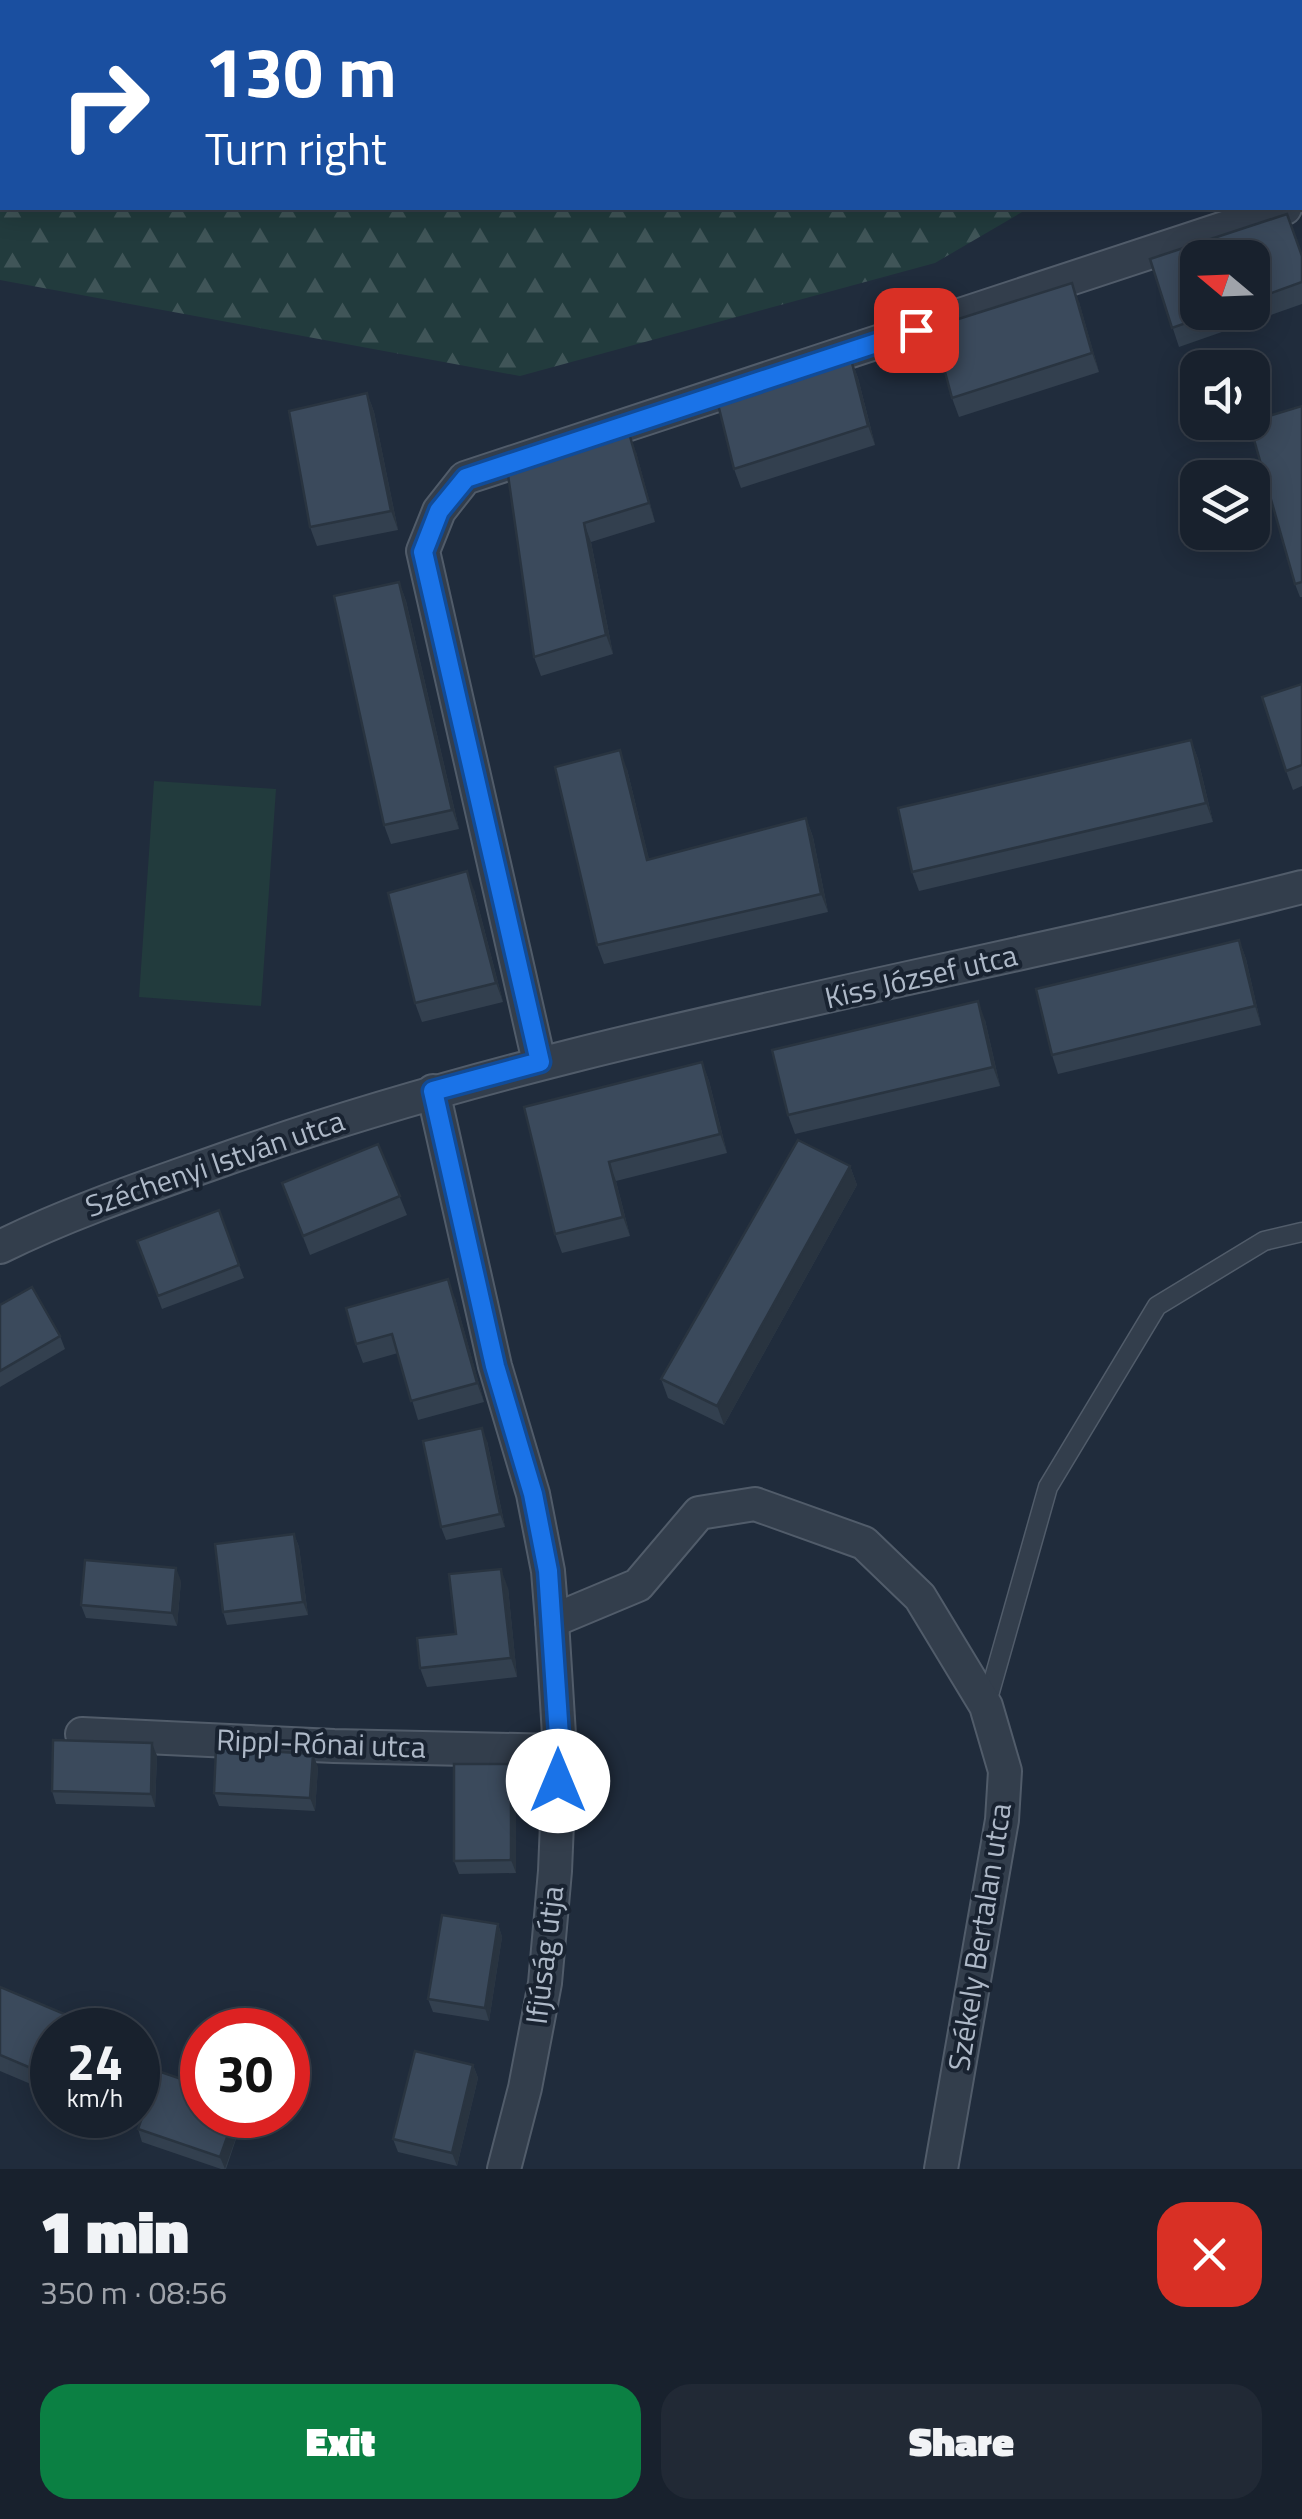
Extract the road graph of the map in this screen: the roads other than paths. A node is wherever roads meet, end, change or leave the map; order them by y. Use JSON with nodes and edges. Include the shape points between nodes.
{"nodes":[{"id":1,"x":1279,"y":210,"type":"edge"},
{"id":2,"x":1302,"y":887,"type":"edge"},
{"id":3,"x":540,"y":1062,"type":"junction"},
{"id":4,"x":433,"y":1091,"type":"junction"},
{"id":5,"x":1302,"y":1232,"type":"edge"},
{"id":6,"x":0,"y":1246,"type":"edge"},
{"id":7,"x":552,"y":1621,"type":"junction"},
{"id":8,"x":986,"y":1706,"type":"junction"},
{"id":9,"x":82,"y":1734,"type":"dead end"},
{"id":10,"x":560,"y":1751,"type":"junction"},
{"id":11,"x":504,"y":2169,"type":"edge"},
{"id":12,"x":941,"y":2169,"type":"edge"}],
"edges":[{"from":1,"to":3,"type":"street","via":[[466,478],[439,511],[423,552]]},
{"from":2,"to":3,"type":"street","name":"Kiss József utca"},
{"from":3,"to":4,"type":"street","name":"Kiss József utca"},
{"from":4,"to":6,"type":"street","name":"Széchenyi István utca","via":[[64,1216]]},
{"from":4,"to":7,"type":"street","name":"Ifjúság útja","via":[[495,1366],[533,1494]]},
{"from":5,"to":8,"type":"lane","via":[[1264,1241],[1156,1306],[1048,1487]]},
{"from":7,"to":8,"type":"street","name":"Székely Bertalan utca","via":[[638,1585],[698,1513],[755,1504],[864,1543],[920,1597]]},
{"from":7,"to":10,"type":"street","name":"Ifjúság útja"},
{"from":8,"to":12,"type":"street","name":"Székely Bertalan utca","via":[[1005,1771],[1002,1820]]},
{"from":9,"to":10,"type":"street","name":"Rippl-Rónai utca"},
{"from":10,"to":11,"type":"street","name":"Ifjúság útja","via":[[546,1983]]}]}
